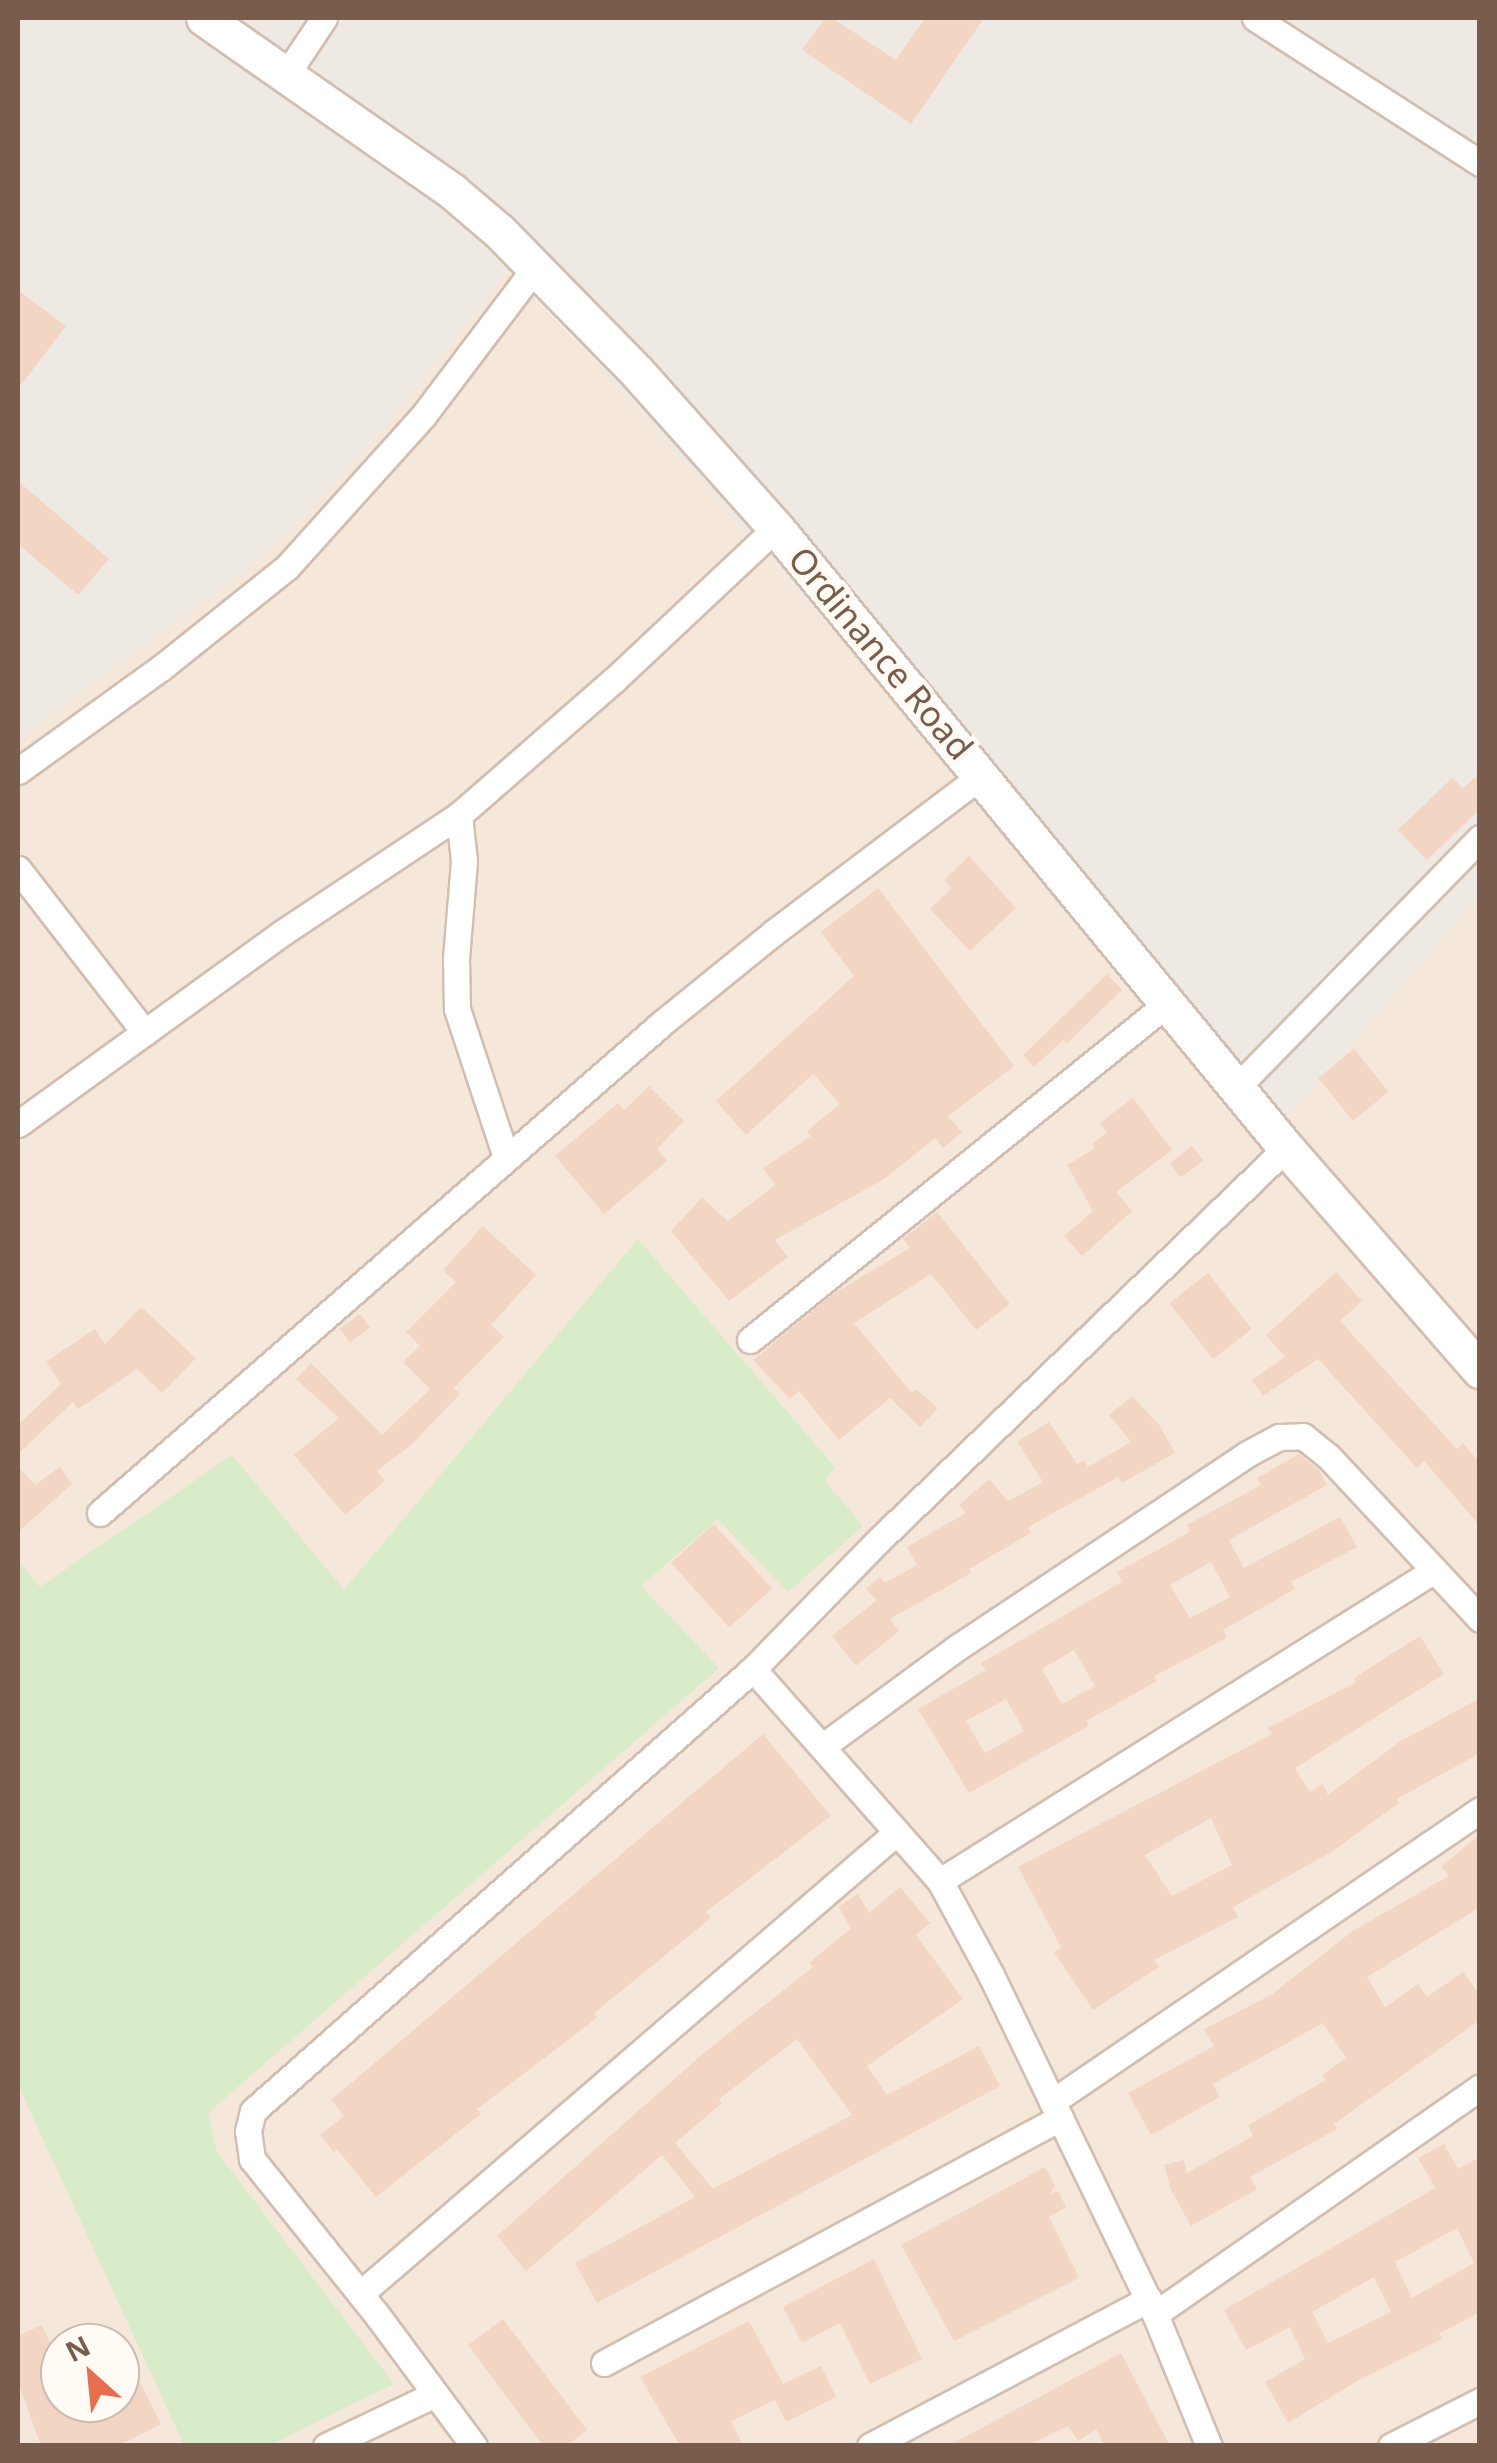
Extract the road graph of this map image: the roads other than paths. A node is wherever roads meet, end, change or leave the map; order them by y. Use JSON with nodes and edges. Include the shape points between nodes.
{"nodes":[{"id":1,"x":204,"y":18,"type":"edge"},
{"id":2,"x":324,"y":18,"type":"edge"},
{"id":3,"x":1254,"y":18,"type":"edge"},
{"id":4,"x":288,"y":72,"type":"junction"},
{"id":5,"x":1480,"y":164,"type":"edge"},
{"id":6,"x":535,"y":268,"type":"junction"},
{"id":7,"x":776,"y":528,"type":"junction"},
{"id":8,"x":18,"y":771,"type":"edge"},
{"id":9,"x":982,"y":775,"type":"junction"},
{"id":10,"x":459,"y":815,"type":"junction"},
{"id":11,"x":1480,"y":838,"type":"edge"},
{"id":12,"x":18,"y":869,"type":"edge"},
{"id":13,"x":1169,"y":1002,"type":"junction"},
{"id":14,"x":145,"y":1033,"type":"junction"},
{"id":15,"x":1237,"y":1087,"type":"junction"},
{"id":16,"x":18,"y":1124,"type":"edge"},
{"id":17,"x":1286,"y":1148,"type":"junction"},
{"id":18,"x":506,"y":1157,"type":"junction"},
{"id":19,"x":750,"y":1340,"type":"dead end"},
{"id":20,"x":1480,"y":1370,"type":"edge"},
{"id":21,"x":100,"y":1513,"type":"dead end"},
{"id":22,"x":1433,"y":1572,"type":"junction"},
{"id":23,"x":1480,"y":1619,"type":"edge"},
{"id":24,"x":753,"y":1669,"type":"junction"},
{"id":25,"x":823,"y":1746,"type":"junction"},
{"id":26,"x":1480,"y":1810,"type":"edge"},
{"id":27,"x":896,"y":1832,"type":"junction"},
{"id":28,"x":940,"y":1881,"type":"junction"},
{"id":29,"x":1480,"y":2088,"type":"edge"},
{"id":30,"x":1056,"y":2110,"type":"junction"},
{"id":31,"x":360,"y":2294,"type":"junction"},
{"id":32,"x":1152,"y":2306,"type":"junction"},
{"id":33,"x":604,"y":2364,"type":"dead end"},
{"id":34,"x":435,"y":2394,"type":"junction"},
{"id":35,"x":1480,"y":2401,"type":"edge"},
{"id":36,"x":326,"y":2446,"type":"edge"},
{"id":37,"x":474,"y":2446,"type":"edge"},
{"id":38,"x":870,"y":2446,"type":"edge"},
{"id":39,"x":1210,"y":2446,"type":"edge"},
{"id":40,"x":1391,"y":2446,"type":"edge"}],
"edges":[{"from":1,"to":4,"type":"street","name":"Ordinance Road"},
{"from":2,"to":4,"type":"street"},
{"from":3,"to":5,"type":"street"},
{"from":4,"to":6,"type":"street","name":"Ordinance Road","via":[[453,192]]},
{"from":6,"to":7,"type":"street","name":"Ordinance Road"},
{"from":6,"to":8,"type":"street","via":[[423,416],[287,567]]},
{"from":7,"to":9,"type":"street","name":"Ordinance Road"},
{"from":7,"to":10,"type":"street"},
{"from":9,"to":13,"type":"street","name":"Ordinance Road"},
{"from":9,"to":18,"type":"street","via":[[773,933]]},
{"from":10,"to":14,"type":"street"},
{"from":10,"to":18,"type":"street","via":[[464,861],[457,1009]]},
{"from":11,"to":15,"type":"street"},
{"from":12,"to":14,"type":"street"},
{"from":13,"to":15,"type":"street","name":"Ordinance Road"},
{"from":13,"to":19,"type":"street"},
{"from":14,"to":16,"type":"street"},
{"from":15,"to":17,"type":"street","name":"Ordinance Road"},
{"from":17,"to":20,"type":"street","name":"Ordinance Road"},
{"from":17,"to":24,"type":"street"},
{"from":18,"to":21,"type":"street"},
{"from":22,"to":23,"type":"street"},
{"from":22,"to":25,"type":"street","via":[[1328,1456],[1303,1436],[1279,1437],[958,1647]]},
{"from":22,"to":28,"type":"street"},
{"from":24,"to":25,"type":"street"},
{"from":24,"to":31,"type":"street","via":[[253,2111],[252,2159]]},
{"from":25,"to":27,"type":"street"},
{"from":26,"to":30,"type":"street"},
{"from":27,"to":28,"type":"street"},
{"from":27,"to":31,"type":"street"},
{"from":28,"to":30,"type":"street"},
{"from":29,"to":32,"type":"street"},
{"from":30,"to":32,"type":"street"},
{"from":30,"to":33,"type":"street"},
{"from":31,"to":34,"type":"street"},
{"from":32,"to":38,"type":"street"},
{"from":32,"to":39,"type":"street"},
{"from":34,"to":36,"type":"street"},
{"from":34,"to":37,"type":"street"},
{"from":35,"to":40,"type":"street"}]}
